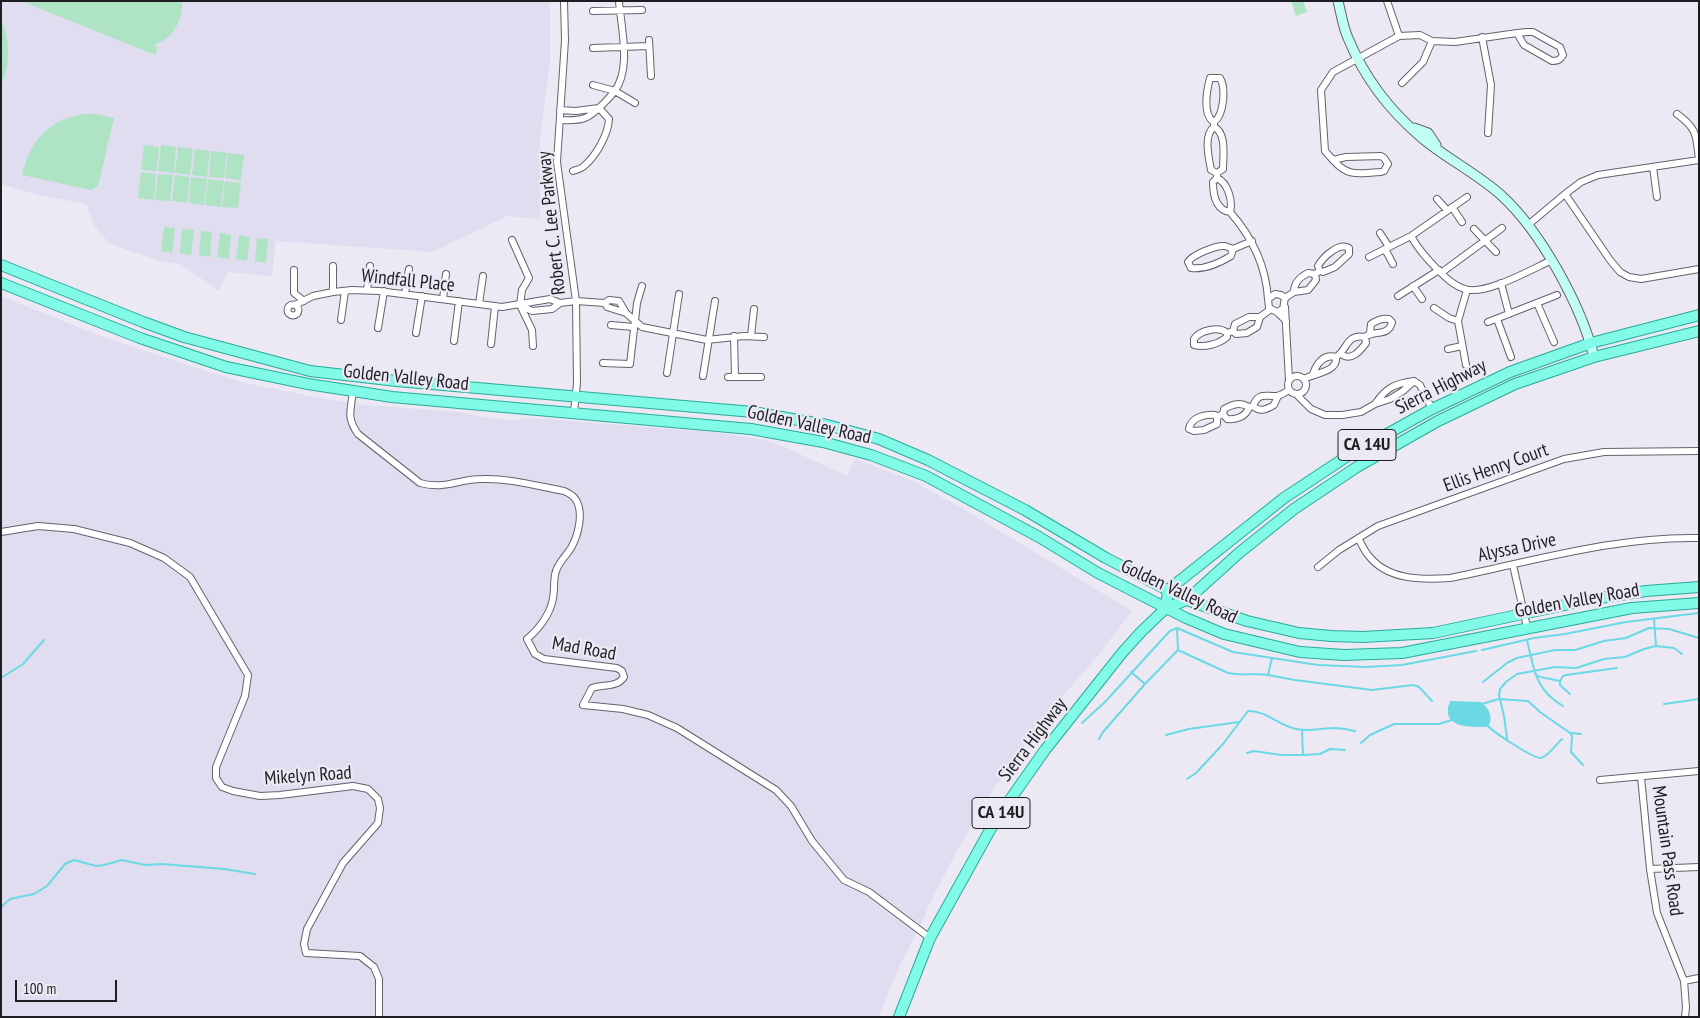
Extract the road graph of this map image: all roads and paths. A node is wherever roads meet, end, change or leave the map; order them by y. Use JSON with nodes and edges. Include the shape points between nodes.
{"nodes":[{"id":1,"x":564,"y":1,"type":"edge"},
{"id":2,"x":619,"y":1,"type":"edge"},
{"id":3,"x":1338,"y":1,"type":"edge"},
{"id":4,"x":1387,"y":1,"type":"edge"},
{"id":5,"x":620,"y":10,"type":"junction"},
{"id":6,"x":642,"y":10,"type":"dead end"},
{"id":7,"x":593,"y":11,"type":"dead end"},
{"id":8,"x":1517,"y":34,"type":"junction"},
{"id":9,"x":1399,"y":36,"type":"junction"},
{"id":10,"x":1482,"y":37,"type":"junction"},
{"id":11,"x":1432,"y":41,"type":"junction"},
{"id":12,"x":624,"y":46,"type":"junction"},
{"id":13,"x":593,"y":48,"type":"dead end"},
{"id":14,"x":1358,"y":58,"type":"junction"},
{"id":15,"x":651,"y":76,"type":"dead end"},
{"id":16,"x":1402,"y":82,"type":"dead end"},
{"id":17,"x":592,"y":86,"type":"dead end"},
{"id":18,"x":615,"y":91,"type":"junction"},
{"id":19,"x":635,"y":103,"type":"dead end"},
{"id":20,"x":599,"y":108,"type":"junction"},
{"id":21,"x":560,"y":110,"type":"junction"},
{"id":22,"x":1677,"y":114,"type":"dead end"},
{"id":23,"x":560,"y":120,"type":"junction"},
{"id":24,"x":1214,"y":124,"type":"junction"},
{"id":25,"x":1488,"y":133,"type":"dead end"},
{"id":26,"x":1333,"y":160,"type":"junction"},
{"id":27,"x":1699,"y":160,"type":"edge"},
{"id":28,"x":1653,"y":166,"type":"junction"},
{"id":29,"x":573,"y":171,"type":"dead end"},
{"id":30,"x":1217,"y":175,"type":"junction"},
{"id":31,"x":1565,"y":194,"type":"junction"},
{"id":32,"x":1657,"y":196,"type":"dead end"},
{"id":33,"x":1467,"y":197,"type":"dead end"},
{"id":34,"x":1437,"y":199,"type":"dead end"},
{"id":35,"x":1449,"y":209,"type":"junction"},
{"id":36,"x":1230,"y":212,"type":"junction"},
{"id":37,"x":1462,"y":222,"type":"dead end"},
{"id":38,"x":1528,"y":225,"type":"junction"},
{"id":39,"x":1502,"y":228,"type":"dead end"},
{"id":40,"x":1474,"y":229,"type":"dead end"},
{"id":41,"x":1380,"y":233,"type":"dead end"},
{"id":42,"x":1411,"y":236,"type":"junction"},
{"id":43,"x":512,"y":240,"type":"dead end"},
{"id":44,"x":1252,"y":241,"type":"junction"},
{"id":45,"x":1484,"y":242,"type":"junction"},
{"id":46,"x":1387,"y":248,"type":"junction"},
{"id":47,"x":1233,"y":249,"type":"junction"},
{"id":48,"x":1496,"y":252,"type":"dead end"},
{"id":49,"x":1369,"y":257,"type":"dead end"},
{"id":50,"x":1552,"y":260,"type":"junction"},
{"id":51,"x":1393,"y":264,"type":"dead end"},
{"id":52,"x":1,"y":265,"type":"edge"},
{"id":53,"x":333,"y":266,"type":"dead end"},
{"id":54,"x":370,"y":266,"type":"dead end"},
{"id":55,"x":1699,"y":268,"type":"edge"},
{"id":56,"x":409,"y":269,"type":"dead end"},
{"id":57,"x":294,"y":270,"type":"dead end"},
{"id":58,"x":1318,"y":272,"type":"junction"},
{"id":59,"x":1440,"y":272,"type":"junction"},
{"id":60,"x":446,"y":274,"type":"dead end"},
{"id":61,"x":483,"y":276,"type":"dead end"},
{"id":62,"x":1,"y":283,"type":"edge"},
{"id":63,"x":1501,"y":283,"type":"junction"},
{"id":64,"x":642,"y":286,"type":"dead end"},
{"id":65,"x":1413,"y":286,"type":"junction"},
{"id":66,"x":1267,"y":287,"type":"junction"},
{"id":67,"x":367,"y":290,"type":"junction"},
{"id":68,"x":1467,"y":290,"type":"junction"},
{"id":69,"x":345,"y":291,"type":"junction"},
{"id":70,"x":384,"y":291,"type":"junction"},
{"id":71,"x":332,"y":292,"type":"junction"},
{"id":72,"x":1294,"y":292,"type":"junction"},
{"id":73,"x":405,"y":294,"type":"junction"},
{"id":74,"x":679,"y":294,"type":"dead end"},
{"id":75,"x":1275,"y":294,"type":"junction"},
{"id":76,"x":1557,"y":295,"type":"dead end"},
{"id":77,"x":422,"y":296,"type":"junction"},
{"id":78,"x":1398,"y":296,"type":"dead end"},
{"id":79,"x":1285,"y":298,"type":"junction"},
{"id":80,"x":443,"y":299,"type":"junction"},
{"id":81,"x":1268,"y":299,"type":"junction"},
{"id":82,"x":1422,"y":299,"type":"dead end"},
{"id":83,"x":304,"y":301,"type":"junction"},
{"id":84,"x":459,"y":301,"type":"junction"},
{"id":85,"x":576,"y":301,"type":"junction"},
{"id":86,"x":715,"y":301,"type":"dead end"},
{"id":87,"x":605,"y":303,"type":"junction"},
{"id":88,"x":1537,"y":303,"type":"junction"},
{"id":89,"x":479,"y":304,"type":"junction"},
{"id":90,"x":520,"y":304,"type":"junction"},
{"id":91,"x":295,"y":305,"type":"dead end"},
{"id":92,"x":495,"y":306,"type":"junction"},
{"id":93,"x":1285,"y":307,"type":"junction"},
{"id":94,"x":1434,"y":308,"type":"dead end"},
{"id":95,"x":754,"y":309,"type":"dead end"},
{"id":96,"x":1274,"y":311,"type":"junction"},
{"id":97,"x":626,"y":313,"type":"junction"},
{"id":98,"x":1509,"y":314,"type":"junction"},
{"id":99,"x":1699,"y":315,"type":"edge"},
{"id":100,"x":1260,"y":317,"type":"junction"},
{"id":101,"x":1496,"y":318,"type":"junction"},
{"id":102,"x":342,"y":320,"type":"dead end"},
{"id":103,"x":1286,"y":321,"type":"junction"},
{"id":104,"x":1458,"y":321,"type":"junction"},
{"id":105,"x":1488,"y":322,"type":"dead end"},
{"id":106,"x":634,"y":324,"type":"junction"},
{"id":107,"x":611,"y":326,"type":"dead end"},
{"id":108,"x":378,"y":328,"type":"dead end"},
{"id":109,"x":1699,"y":331,"type":"edge"},
{"id":110,"x":1230,"y":332,"type":"junction"},
{"id":111,"x":416,"y":333,"type":"dead end"},
{"id":112,"x":672,"y":334,"type":"junction"},
{"id":113,"x":734,"y":336,"type":"junction"},
{"id":114,"x":751,"y":336,"type":"junction"},
{"id":115,"x":764,"y":337,"type":"dead end"},
{"id":116,"x":709,"y":339,"type":"junction"},
{"id":117,"x":454,"y":341,"type":"dead end"},
{"id":118,"x":1554,"y":342,"type":"dead end"},
{"id":119,"x":1591,"y":343,"type":"junction"},
{"id":120,"x":491,"y":344,"type":"dead end"},
{"id":121,"x":533,"y":346,"type":"dead end"},
{"id":122,"x":1462,"y":346,"type":"junction"},
{"id":123,"x":1448,"y":349,"type":"dead end"},
{"id":124,"x":1338,"y":356,"type":"junction"},
{"id":125,"x":1594,"y":356,"type":"junction"},
{"id":126,"x":1511,"y":357,"type":"dead end"},
{"id":127,"x":1289,"y":362,"type":"junction"},
{"id":128,"x":603,"y":363,"type":"dead end"},
{"id":129,"x":1466,"y":365,"type":"dead end"},
{"id":130,"x":666,"y":373,"type":"dead end"},
{"id":131,"x":1313,"y":374,"type":"junction"},
{"id":132,"x":703,"y":376,"type":"dead end"},
{"id":133,"x":761,"y":377,"type":"dead end"},
{"id":134,"x":1301,"y":378,"type":"junction"},
{"id":135,"x":1289,"y":380,"type":"junction"},
{"id":136,"x":1289,"y":390,"type":"junction"},
{"id":137,"x":1304,"y":390,"type":"junction"},
{"id":138,"x":353,"y":391,"type":"junction"},
{"id":139,"x":1296,"y":394,"type":"junction"},
{"id":140,"x":576,"y":396,"type":"junction"},
{"id":141,"x":1278,"y":396,"type":"junction"},
{"id":142,"x":1305,"y":401,"type":"junction"},
{"id":143,"x":1251,"y":407,"type":"junction"},
{"id":144,"x":1432,"y":409,"type":"junction"},
{"id":145,"x":574,"y":412,"type":"junction"},
{"id":146,"x":1699,"y":451,"type":"edge"},
{"id":147,"x":1,"y":532,"type":"edge"},
{"id":148,"x":1358,"y":538,"type":"junction"},
{"id":149,"x":1699,"y":538,"type":"edge"},
{"id":150,"x":1513,"y":565,"type":"junction"},
{"id":151,"x":1318,"y":567,"type":"dead end"},
{"id":152,"x":1699,"y":587,"type":"edge"},
{"id":153,"x":1168,"y":590,"type":"junction"},
{"id":154,"x":1187,"y":600,"type":"junction"},
{"id":155,"x":1699,"y":603,"type":"edge"},
{"id":156,"x":1166,"y":608,"type":"junction"},
{"id":157,"x":1524,"y":614,"type":"junction"},
{"id":158,"x":1526,"y":627,"type":"junction"},
{"id":159,"x":1699,"y":772,"type":"edge"},
{"id":160,"x":1641,"y":776,"type":"junction"},
{"id":161,"x":1600,"y":780,"type":"dead end"},
{"id":162,"x":1699,"y":866,"type":"edge"},
{"id":163,"x":1650,"y":869,"type":"junction"},
{"id":164,"x":930,"y":938,"type":"junction"},
{"id":165,"x":1699,"y":978,"type":"edge"},
{"id":166,"x":1684,"y":981,"type":"junction"},
{"id":167,"x":379,"y":1017,"type":"edge"},
{"id":168,"x":899,"y":1017,"type":"edge"},
{"id":169,"x":1685,"y":1017,"type":"edge"}],
"edges":[{"from":1,"to":21,"type":"street","name":"Robert C. Lee Parkway","via":[[566,40]]},
{"from":2,"to":5,"type":"street"},
{"from":3,"to":14,"type":"street","via":[[1347,37]]},
{"from":4,"to":9,"type":"street"},
{"from":5,"to":6,"type":"street"},
{"from":5,"to":7,"type":"street"},
{"from":5,"to":12,"type":"street"},
{"from":8,"to":8,"type":"street","via":[[1524,45],[1552,61],[1563,55],[1560,47],[1533,32]]},
{"from":8,"to":10,"type":"street"},
{"from":9,"to":11,"type":"street","via":[[1420,35]]},
{"from":9,"to":14,"type":"street"},
{"from":10,"to":11,"type":"street","via":[[1455,42]]},
{"from":10,"to":25,"type":"street","via":[[1492,85]]},
{"from":11,"to":16,"type":"street","via":[[1424,62]]},
{"from":12,"to":13,"type":"street"},
{"from":12,"to":15,"type":"street","via":[[649,43]]},
{"from":12,"to":18,"type":"street","via":[[621,78]]},
{"from":14,"to":26,"type":"street","via":[[1333,72],[1321,90],[1325,151]]},
{"from":14,"to":38,"type":"street","via":[[1369,80],[1409,126],[1428,133],[1439,150],[1502,196]]},
{"from":17,"to":18,"type":"street"},
{"from":18,"to":19,"type":"street"},
{"from":18,"to":20,"type":"street"},
{"from":20,"to":21,"type":"street"},
{"from":20,"to":23,"type":"street","via":[[586,119]]},
{"from":20,"to":29,"type":"street","via":[[609,119],[608,129],[583,167]]},
{"from":21,"to":23,"type":"street","name":"Robert C. Lee Parkway"},
{"from":22,"to":27,"type":"street","via":[[1693,128]]},
{"from":23,"to":85,"type":"street","name":"Robert C. Lee Parkway","via":[[557,162]]},
{"from":24,"to":24,"type":"street","via":[[1222,110],[1220,78],[1210,78],[1208,85],[1208,115]]},
{"from":24,"to":30,"type":"street","via":[[1208,135],[1208,145],[1211,170]]},
{"from":24,"to":30,"type":"street","via":[[1222,140],[1223,169]]},
{"from":26,"to":26,"type":"street","via":[[1350,173],[1381,172],[1388,164],[1381,156]]},
{"from":27,"to":28,"type":"street"},
{"from":28,"to":31,"type":"street","via":[[1598,175]]},
{"from":28,"to":32,"type":"street"},
{"from":30,"to":36,"type":"street","via":[[1227,188]]},
{"from":30,"to":36,"type":"street","via":[[1213,188],[1219,208]]},
{"from":31,"to":38,"type":"street"},
{"from":31,"to":55,"type":"street","via":[[1620,272],[1641,279]]},
{"from":33,"to":35,"type":"street"},
{"from":34,"to":35,"type":"street"},
{"from":35,"to":37,"type":"street"},
{"from":35,"to":42,"type":"street"},
{"from":36,"to":44,"type":"street"},
{"from":38,"to":50,"type":"street"},
{"from":39,"to":45,"type":"street"},
{"from":40,"to":45,"type":"street"},
{"from":41,"to":46,"type":"street"},
{"from":42,"to":46,"type":"street"},
{"from":42,"to":59,"type":"street","via":[[1419,250]]},
{"from":43,"to":90,"type":"street","via":[[529,278],[522,290]]},
{"from":44,"to":47,"type":"street"},
{"from":44,"to":66,"type":"street"},
{"from":45,"to":48,"type":"street"},
{"from":45,"to":59,"type":"street"},
{"from":46,"to":49,"type":"street"},
{"from":46,"to":51,"type":"street"},
{"from":47,"to":47,"type":"street","via":[[1218,247],[1195,255],[1188,262],[1195,269],[1210,265],[1232,256]]},
{"from":50,"to":63,"type":"street"},
{"from":50,"to":119,"type":"street"},
{"from":52,"to":140,"type":"main road","name":"Golden Valley Road","via":[[184,337],[310,371]]},
{"from":53,"to":71,"type":"street"},
{"from":54,"to":67,"type":"street"},
{"from":56,"to":73,"type":"street"},
{"from":57,"to":83,"type":"street","via":[[294,292]]},
{"from":58,"to":58,"type":"street","via":[[1335,267],[1350,254],[1349,248],[1341,246],[1323,259]]},
{"from":58,"to":72,"type":"street","via":[[1308,290]]},
{"from":58,"to":72,"type":"street","via":[[1303,276],[1296,282]]},
{"from":59,"to":65,"type":"street"},
{"from":59,"to":68,"type":"street"},
{"from":60,"to":80,"type":"street"},
{"from":61,"to":89,"type":"street"},
{"from":62,"to":138,"type":"main road","name":"Golden Valley Road","via":[[140,338],[226,367]]},
{"from":63,"to":68,"type":"street","via":[[1476,291]]},
{"from":63,"to":98,"type":"street"},
{"from":64,"to":106,"type":"street"},
{"from":65,"to":78,"type":"street"},
{"from":65,"to":82,"type":"street"},
{"from":66,"to":75,"type":"street"},
{"from":66,"to":81,"type":"street"},
{"from":67,"to":69,"type":"street","name":"Windfall Place"},
{"from":67,"to":70,"type":"street","name":"Windfall Place"},
{"from":68,"to":104,"type":"street"},
{"from":69,"to":71,"type":"street","name":"Windfall Place"},
{"from":69,"to":102,"type":"street"},
{"from":70,"to":73,"type":"street","name":"Windfall Place"},
{"from":70,"to":108,"type":"street"},
{"from":71,"to":83,"type":"street","name":"Windfall Place"},
{"from":72,"to":79,"type":"street"},
{"from":73,"to":77,"type":"street","name":"Windfall Place"},
{"from":74,"to":112,"type":"street"},
{"from":75,"to":79,"type":"street"},
{"from":75,"to":81,"type":"street"},
{"from":76,"to":88,"type":"street"},
{"from":77,"to":80,"type":"street","name":"Windfall Place"},
{"from":77,"to":111,"type":"street"},
{"from":79,"to":93,"type":"street"},
{"from":80,"to":84,"type":"street","name":"Windfall Place"},
{"from":81,"to":96,"type":"street"},
{"from":83,"to":91,"type":"street","name":"Windfall Place"},
{"from":84,"to":89,"type":"street","name":"Windfall Place"},
{"from":84,"to":117,"type":"street"},
{"from":85,"to":87,"type":"street","name":"Windfall Place"},
{"from":85,"to":90,"type":"street","name":"Windfall Place","via":[[532,311]]},
{"from":85,"to":140,"type":"street","name":"Robert C. Lee Parkway"},
{"from":86,"to":116,"type":"street"},
{"from":87,"to":97,"type":"street"},
{"from":87,"to":97,"type":"street","via":[[619,301]]},
{"from":88,"to":98,"type":"street"},
{"from":88,"to":118,"type":"street"},
{"from":89,"to":92,"type":"street","name":"Windfall Place"},
{"from":90,"to":92,"type":"street","name":"Windfall Place"},
{"from":90,"to":121,"type":"street","via":[[532,330]]},
{"from":92,"to":120,"type":"street"},
{"from":93,"to":96,"type":"street"},
{"from":93,"to":103,"type":"street"},
{"from":94,"to":104,"type":"street"},
{"from":95,"to":114,"type":"street"},
{"from":96,"to":100,"type":"street"},
{"from":96,"to":103,"type":"street"},
{"from":97,"to":106,"type":"street"},
{"from":98,"to":101,"type":"street"},
{"from":99,"to":119,"type":"main road","name":"Sierra Highway","number":"CA 14U"},
{"from":100,"to":110,"type":"street","via":[[1239,321]]},
{"from":100,"to":110,"type":"street","via":[[1252,331]]},
{"from":101,"to":105,"type":"street"},
{"from":101,"to":126,"type":"street"},
{"from":103,"to":127,"type":"street"},
{"from":104,"to":122,"type":"street"},
{"from":106,"to":107,"type":"street"},
{"from":106,"to":112,"type":"street"},
{"from":106,"to":128,"type":"street","via":[[630,364]]},
{"from":109,"to":125,"type":"main road","name":"Sierra Highway","number":"CA 14U"},
{"from":110,"to":110,"type":"street","via":[[1218,329],[1199,334],[1194,344],[1201,346],[1220,341]]},
{"from":112,"to":116,"type":"street"},
{"from":112,"to":130,"type":"street"},
{"from":113,"to":114,"type":"street"},
{"from":113,"to":116,"type":"street"},
{"from":113,"to":133,"type":"street","via":[[731,377]]},
{"from":114,"to":115,"type":"street"},
{"from":116,"to":132,"type":"street"},
{"from":119,"to":125,"type":"street"},
{"from":119,"to":144,"type":"main road","name":"Sierra Highway","number":"CA 14U","via":[[1510,372]]},
{"from":122,"to":123,"type":"street"},
{"from":122,"to":129,"type":"street"},
{"from":124,"to":124,"type":"street","via":[[1346,343],[1367,335],[1366,343],[1356,354],[1349,358]]},
{"from":124,"to":131,"type":"street","via":[[1334,366]]},
{"from":124,"to":131,"type":"street","via":[[1321,360]]},
{"from":125,"to":154,"type":"main road","name":"Sierra Highway","number":"CA 14U","via":[[1507,388],[1438,421],[1357,467],[1294,509],[1238,553]]},
{"from":127,"to":134,"type":"street"},
{"from":127,"to":135,"type":"street"},
{"from":131,"to":134,"type":"street"},
{"from":134,"to":135,"type":"street"},
{"from":134,"to":137,"type":"street","via":[[1306,386]]},
{"from":135,"to":136,"type":"street"},
{"from":136,"to":139,"type":"street"},
{"from":136,"to":141,"type":"street"},
{"from":137,"to":139,"type":"street"},
{"from":137,"to":142,"type":"street"},
{"from":138,"to":145,"type":"main road","name":"Golden Valley Road"},
{"from":138,"to":164,"type":"street","name":"Mad Road","via":[[350,418],[358,434],[420,483],[444,486],[468,480],[493,479],[572,495],[579,508],[576,537],[556,572],[550,610],[527,639],[535,654],[622,671],[624,677],[621,682],[592,688],[582,705],[623,709],[677,728],[776,790],[844,880],[869,892]]},
{"from":139,"to":142,"type":"street"},
{"from":140,"to":145,"type":"street","name":"Robert C. Lee Parkway"},
{"from":140,"to":153,"type":"main road","name":"Golden Valley Road","via":[[753,412],[827,425],[879,439],[1016,505]]},
{"from":141,"to":143,"type":"street","via":[[1258,398]]},
{"from":141,"to":143,"type":"street","via":[[1274,405],[1266,410]]},
{"from":142,"to":144,"type":"street","via":[[1311,409],[1325,415],[1361,412],[1404,391],[1414,381],[1420,385]]},
{"from":143,"to":143,"type":"street","via":[[1236,404],[1224,409],[1220,416],[1237,418]]},
{"from":144,"to":153,"type":"main road","name":"Sierra Highway","number":"CA 14U","via":[[1350,455],[1284,498]]},
{"from":145,"to":156,"type":"main road","name":"Golden Valley Road","via":[[751,429],[823,442],[871,455],[926,476]]},
{"from":146,"to":148,"type":"street","name":"Ellis Henry Court","via":[[1604,452],[1564,459],[1378,526]]},
{"from":147,"to":167,"type":"street","name":"Mikelyn Road","via":[[38,526],[74,529],[130,543],[164,558],[190,577],[248,675],[245,696],[216,767],[216,778],[222,787],[260,796],[353,786],[368,790],[378,800],[378,823],[343,863],[308,929],[304,944],[306,953],[360,956],[374,967],[379,979]]},
{"from":148,"to":150,"type":"street","name":"Alyssa Drive","via":[[1368,556],[1376,562],[1394,573],[1412,578],[1450,578]]},
{"from":148,"to":151,"type":"street","name":"Ellis Henry Court"},
{"from":149,"to":150,"type":"street","name":"Alyssa Drive","via":[[1615,544]]},
{"from":150,"to":157,"type":"street"},
{"from":152,"to":157,"type":"main road","name":"Golden Valley Road","via":[[1593,599]]},
{"from":153,"to":154,"type":"main road","name":"Golden Valley Road"},
{"from":153,"to":156,"type":"main road"},
{"from":154,"to":156,"type":"main road","name":"Sierra Highway","number":"CA 14U"},
{"from":154,"to":157,"type":"main road","name":"Golden Valley Road","via":[[1247,621],[1339,637],[1433,633]]},
{"from":155,"to":158,"type":"main road","name":"Golden Valley Road","via":[[1632,608]]},
{"from":156,"to":158,"type":"main road","name":"Golden Valley Road","via":[[1224,634],[1261,644],[1300,652],[1344,655],[1402,653]]},
{"from":156,"to":164,"type":"main road","name":"Sierra Highway","number":"CA 14U","via":[[1122,653],[1045,750],[995,821]]},
{"from":157,"to":158,"type":"street"},
{"from":159,"to":160,"type":"street"},
{"from":160,"to":161,"type":"street"},
{"from":160,"to":163,"type":"street","name":"Mountain Pass Road"},
{"from":162,"to":163,"type":"street"},
{"from":163,"to":166,"type":"street","name":"Mountain Pass Road","via":[[1657,913]]},
{"from":164,"to":168,"type":"main road","name":"Sierra Highway","number":"CA 14U"},
{"from":165,"to":166,"type":"street"},
{"from":166,"to":169,"type":"street","name":"Mountain Pass Road"}]}
